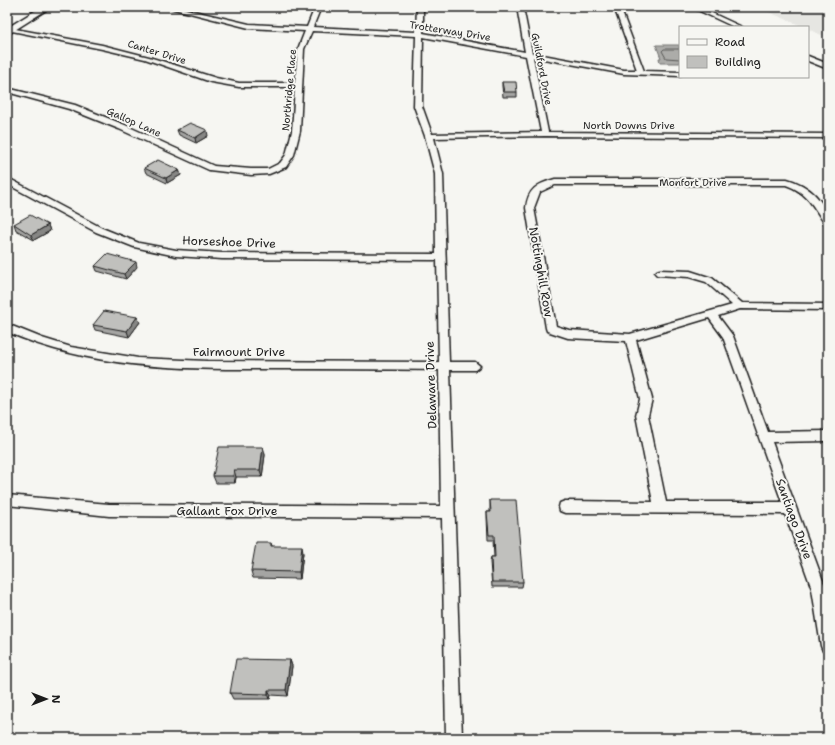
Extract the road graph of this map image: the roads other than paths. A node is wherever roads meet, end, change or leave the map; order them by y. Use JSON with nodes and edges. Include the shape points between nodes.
{"nodes":[{"id":1,"x":47,"y":7,"type":"edge"},
{"id":2,"x":169,"y":7,"type":"edge"},
{"id":3,"x":318,"y":7,"type":"edge"},
{"id":4,"x":420,"y":7,"type":"edge"},
{"id":5,"x":520,"y":7,"type":"edge"},
{"id":6,"x":617,"y":7,"type":"edge"},
{"id":7,"x":694,"y":7,"type":"edge"},
{"id":8,"x":737,"y":26,"type":"edge"},
{"id":9,"x":310,"y":29,"type":"junction"},
{"id":10,"x":8,"y":31,"type":"edge"},
{"id":11,"x":419,"y":34,"type":"junction"},
{"id":12,"x":529,"y":55,"type":"junction"},
{"id":13,"x":828,"y":57,"type":"edge"},
{"id":14,"x":809,"y":58,"type":"edge"},
{"id":15,"x":816,"y":62,"type":"junction"},
{"id":16,"x":809,"y":65,"type":"edge"},
{"id":17,"x":828,"y":67,"type":"edge"},
{"id":18,"x":642,"y":74,"type":"junction"},
{"id":19,"x":679,"y":74,"type":"edge"},
{"id":20,"x":298,"y":85,"type":"junction"},
{"id":21,"x":7,"y":90,"type":"edge"},
{"id":22,"x":545,"y":134,"type":"junction"},
{"id":23,"x":429,"y":136,"type":"junction"},
{"id":24,"x":828,"y":136,"type":"edge"},
{"id":25,"x":251,"y":172,"type":"joint"},
{"id":26,"x":7,"y":181,"type":"edge"},
{"id":27,"x":539,"y":186,"type":"joint"},
{"id":28,"x":828,"y":222,"type":"edge"},
{"id":29,"x":442,"y":257,"type":"junction"},
{"id":30,"x":660,"y":273,"type":"dead end"},
{"id":31,"x":740,"y":306,"type":"junction"},
{"id":32,"x":828,"y":307,"type":"edge"},
{"id":33,"x":711,"y":314,"type":"junction"},
{"id":34,"x":7,"y":328,"type":"edge"},
{"id":35,"x":630,"y":338,"type":"junction"},
{"id":36,"x":443,"y":365,"type":"junction"},
{"id":37,"x":475,"y":366,"type":"dead end"},
{"id":38,"x":828,"y":436,"type":"edge"},
{"id":39,"x":765,"y":437,"type":"junction"},
{"id":40,"x":7,"y":500,"type":"edge"},
{"id":41,"x":565,"y":507,"type":"dead end"},
{"id":42,"x":661,"y":508,"type":"junction"},
{"id":43,"x":790,"y":508,"type":"junction"},
{"id":44,"x":448,"y":512,"type":"junction"},
{"id":45,"x":826,"y":626,"type":"edge"},
{"id":46,"x":828,"y":646,"type":"edge"},
{"id":47,"x":454,"y":738,"type":"edge"}],
"edges":[{"from":1,"to":10,"type":"street"},
{"from":2,"to":9,"type":"street","name":"Trotterway Drive","via":[[249,26]]},
{"from":3,"to":9,"type":"street","name":"Northridge Place"},
{"from":4,"to":11,"type":"street","name":"Delaware Drive"},
{"from":5,"to":12,"type":"street","name":"Guildford Drive"},
{"from":6,"to":18,"type":"street"},
{"from":7,"to":8,"type":"street"},
{"from":9,"to":11,"type":"street","name":"Trotterway Drive"},
{"from":9,"to":20,"type":"street","name":"Northridge Place","via":[[301,50]]},
{"from":10,"to":20,"type":"street","name":"Canter Drive","via":[[102,46],[214,80],[239,85]]},
{"from":11,"to":12,"type":"street","name":"Trotterway Drive"},
{"from":11,"to":23,"type":"street","name":"Delaware Drive","via":[[418,106]]},
{"from":12,"to":18,"type":"street","name":"Trotterway Drive"},
{"from":12,"to":22,"type":"street","name":"Guildford Drive"},
{"from":13,"to":15,"type":"street"},
{"from":14,"to":15,"type":"street"},
{"from":15,"to":16,"type":"street"},
{"from":15,"to":17,"type":"street"},
{"from":18,"to":19,"type":"street","name":"Trotterway Drive"},
{"from":20,"to":25,"type":"street","name":"Northridge Place","via":[[296,131],[290,155],[283,165],[269,171]]},
{"from":21,"to":25,"type":"street","name":"Gallop Lane","via":[[72,107],[212,168]]},
{"from":22,"to":23,"type":"street","name":"North Downs Drive"},
{"from":22,"to":24,"type":"street","name":"North Downs Drive"},
{"from":23,"to":29,"type":"street","name":"Delaware Drive","via":[[439,174]]},
{"from":26,"to":29,"type":"street","name":"Horseshoe Drive","via":[[99,230],[137,245],[176,253],[222,256]]},
{"from":27,"to":28,"type":"street","name":"Monfort Drive","via":[[555,182],[787,182],[811,193]]},
{"from":27,"to":35,"type":"street","name":"Nottinghill Row","via":[[531,195],[530,208],[551,328],[568,334]]},
{"from":29,"to":36,"type":"street","name":"Delaware Drive"},
{"from":30,"to":31,"type":"street","via":[[690,274],[709,280]]},
{"from":31,"to":32,"type":"street"},
{"from":31,"to":33,"type":"street"},
{"from":33,"to":35,"type":"street","name":"Nottinghill Row"},
{"from":33,"to":39,"type":"street","name":"Santiago Drive","via":[[728,336]]},
{"from":34,"to":36,"type":"street","name":"Fairmount Drive","via":[[72,351],[135,362],[205,365]]},
{"from":35,"to":42,"type":"street","via":[[646,399],[642,415]]},
{"from":36,"to":37,"type":"street","name":"Fairmount Drive"},
{"from":36,"to":44,"type":"street","name":"Delaware Drive"},
{"from":38,"to":39,"type":"street"},
{"from":39,"to":43,"type":"street","name":"Santiago Drive"},
{"from":40,"to":44,"type":"street","name":"Gallant Fox Drive","via":[[109,510]]},
{"from":41,"to":42,"type":"street"},
{"from":42,"to":43,"type":"street"},
{"from":43,"to":45,"type":"street","name":"Santiago Drive","via":[[819,589]]},
{"from":44,"to":47,"type":"street","name":"Delaware Drive"},
{"from":45,"to":46,"type":"street","name":"Santiago Drive"}]}
